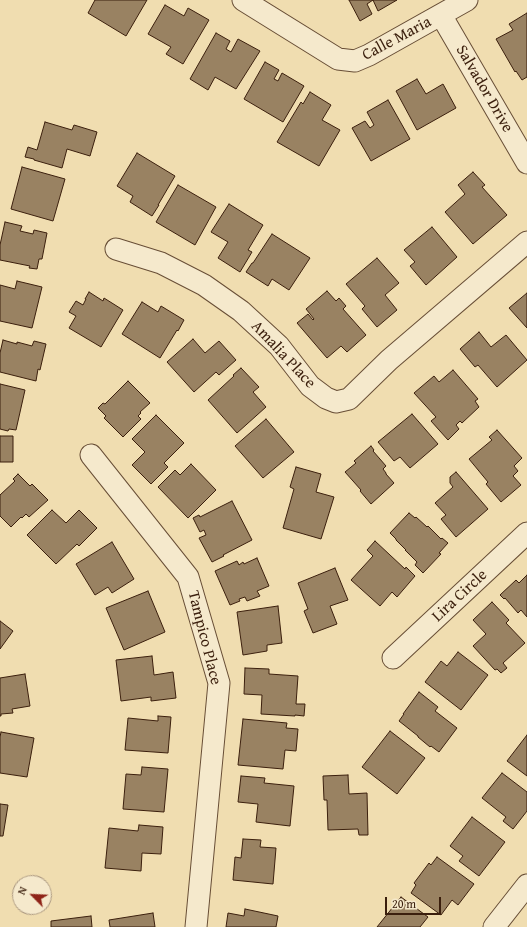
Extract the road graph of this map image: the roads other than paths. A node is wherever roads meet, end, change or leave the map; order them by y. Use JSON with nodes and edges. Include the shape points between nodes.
{"nodes":[{"id":1,"x":243,"y":0,"type":"edge"},
{"id":2,"x":467,"y":0,"type":"edge"},
{"id":3,"x":441,"y":15,"type":"junction"},
{"id":4,"x":527,"y":163,"type":"edge"},
{"id":5,"x":527,"y":242,"type":"edge"},
{"id":6,"x":116,"y":249,"type":"dead end"},
{"id":7,"x":90,"y":455,"type":"dead end"},
{"id":8,"x":527,"y":533,"type":"edge"},
{"id":9,"x":393,"y":658,"type":"dead end"},
{"id":10,"x":527,"y":885,"type":"edge"},
{"id":11,"x":196,"y":927,"type":"edge"},
{"id":12,"x":494,"y":927,"type":"edge"}],
"edges":[{"from":1,"to":3,"type":"street","name":"Calle Maria","via":[[338,59],[355,61]]},
{"from":2,"to":3,"type":"street","name":"Calle Maria"},
{"from":3,"to":4,"type":"street","name":"Salvador Drive"},
{"from":5,"to":6,"type":"street","name":"Amalia Place","via":[[389,360],[349,399],[336,402],[310,386],[279,346],[241,311],[204,285],[161,263]]},
{"from":7,"to":11,"type":"street","name":"Tampico Place","via":[[188,577],[219,683]]},
{"from":8,"to":9,"type":"street","name":"Lira Circle"},
{"from":10,"to":12,"type":"street"}]}
